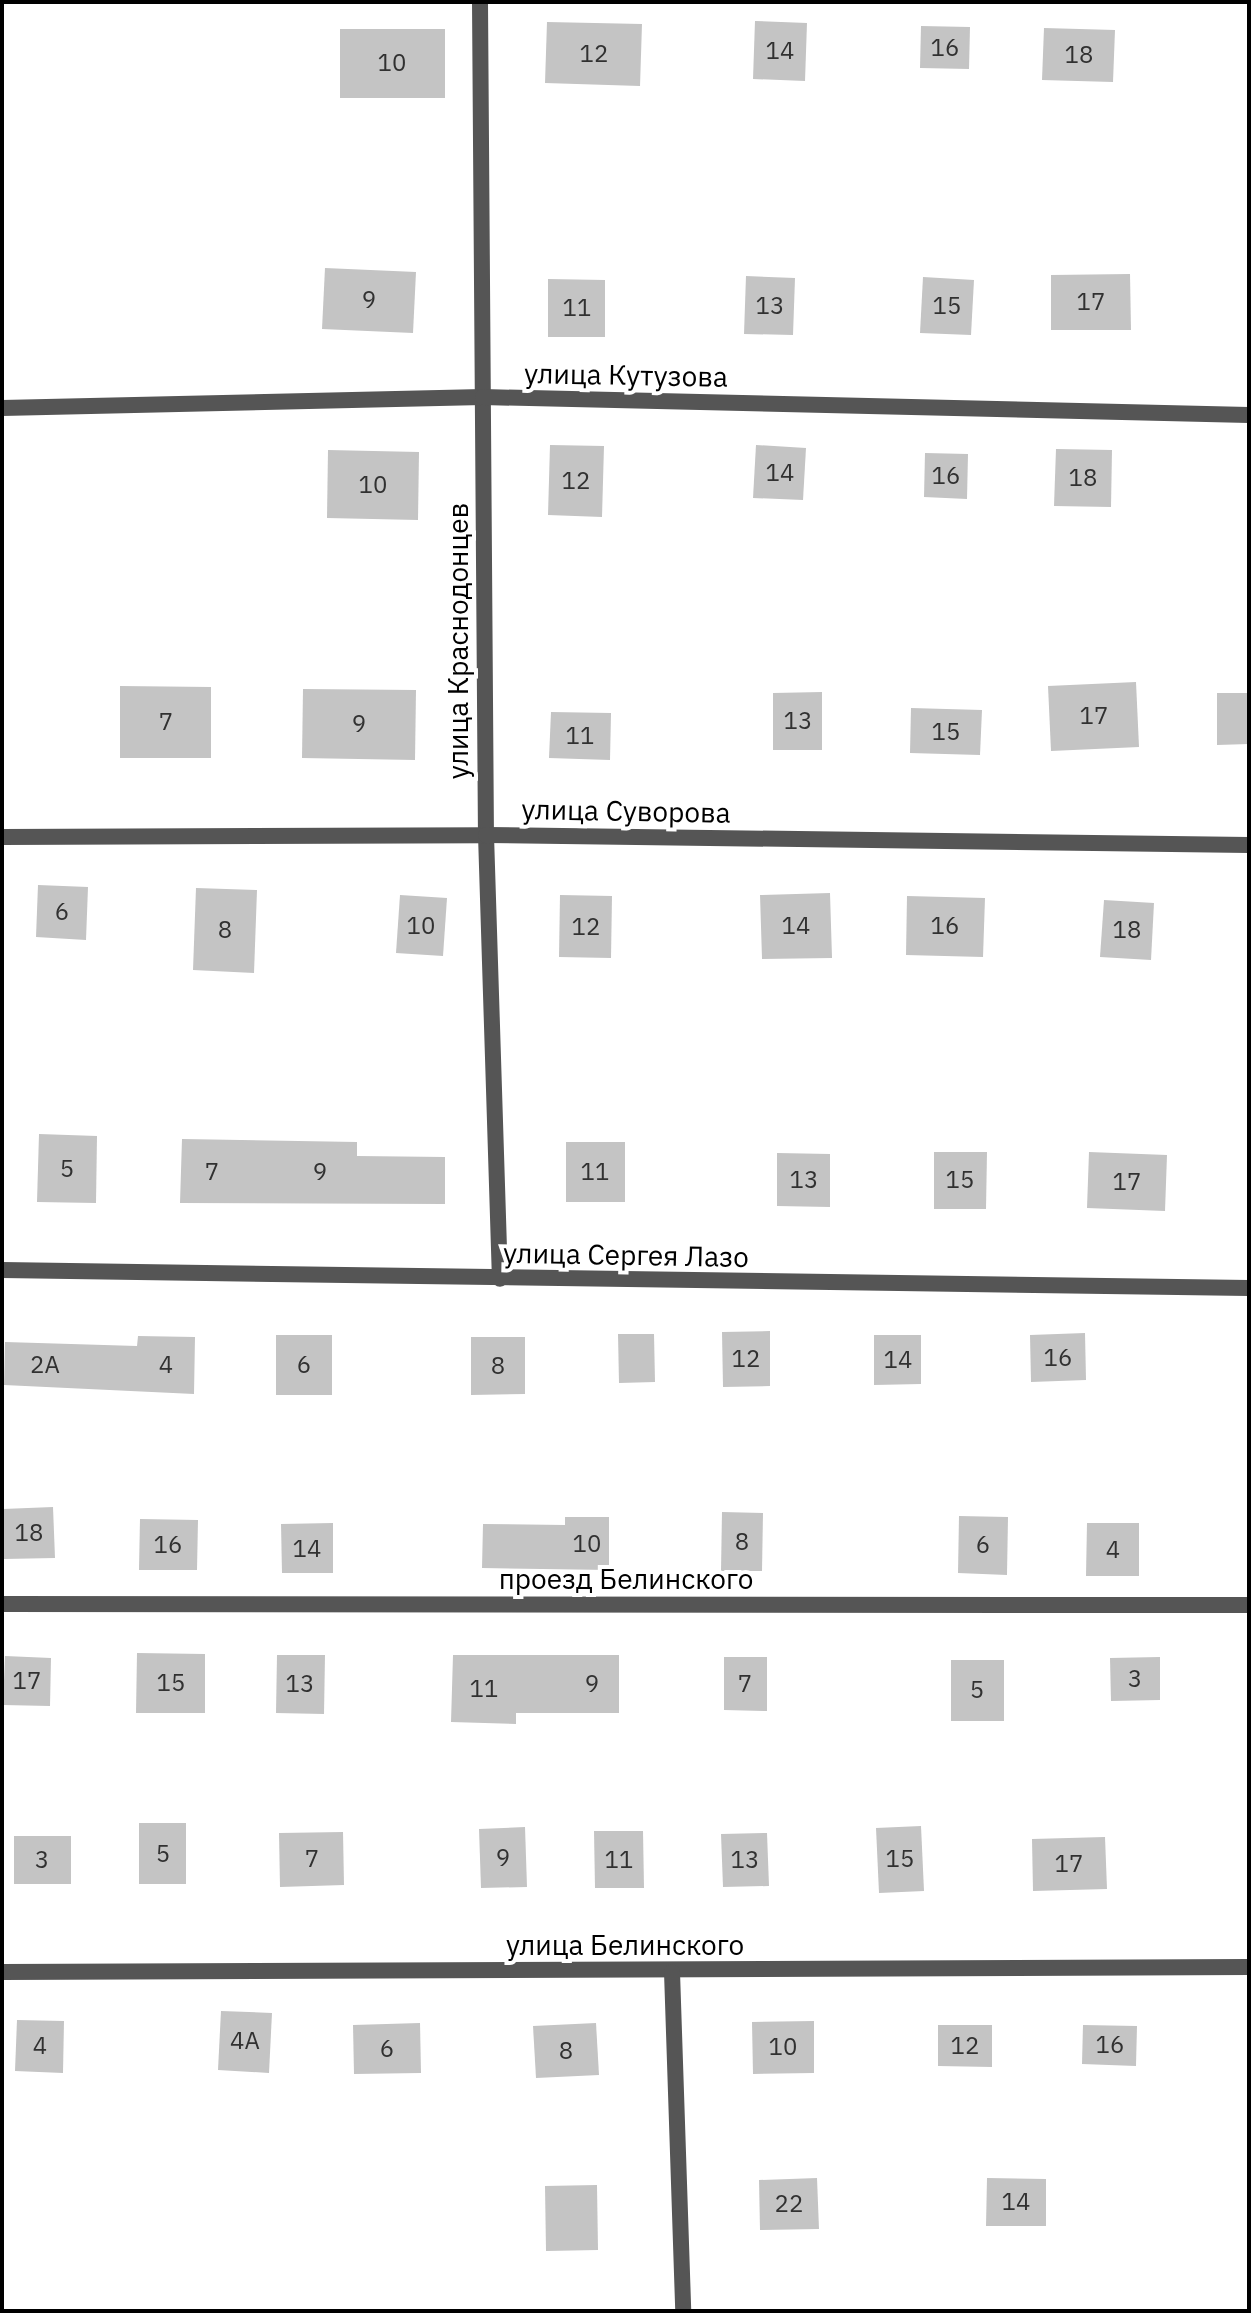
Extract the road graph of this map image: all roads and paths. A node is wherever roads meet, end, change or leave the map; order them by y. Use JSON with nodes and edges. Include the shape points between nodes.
{"nodes":[{"id":1,"x":480,"y":2,"type":"edge"},
{"id":2,"x":483,"y":397,"type":"junction"},
{"id":3,"x":2,"y":408,"type":"edge"},
{"id":4,"x":1249,"y":415,"type":"edge"},
{"id":5,"x":486,"y":835,"type":"junction"},
{"id":6,"x":2,"y":837,"type":"edge"},
{"id":7,"x":1249,"y":845,"type":"edge"},
{"id":8,"x":2,"y":1270,"type":"edge"},
{"id":9,"x":500,"y":1279,"type":"junction"},
{"id":10,"x":1249,"y":1288,"type":"edge"},
{"id":11,"x":2,"y":1604,"type":"edge"},
{"id":12,"x":1249,"y":1605,"type":"edge"},
{"id":13,"x":1249,"y":1967,"type":"edge"},
{"id":14,"x":2,"y":1972,"type":"edge"},
{"id":15,"x":672,"y":1972,"type":"junction"},
{"id":16,"x":683,"y":2311,"type":"edge"}],
"edges":[{"from":1,"to":2,"type":"street","name":"улица Краснодонцев"},
{"from":2,"to":3,"type":"street","name":"улица Кутузова"},
{"from":2,"to":4,"type":"street","name":"улица Кутузова"},
{"from":2,"to":5,"type":"street","name":"улица Краснодонцев"},
{"from":5,"to":6,"type":"street","name":"улица Суворова"},
{"from":5,"to":7,"type":"street","name":"улица Суворова"},
{"from":5,"to":9,"type":"street","name":"улица Краснодонцев"},
{"from":8,"to":9,"type":"street","name":"улица Сергея Лазо"},
{"from":9,"to":10,"type":"street","name":"улица Сергея Лазо"},
{"from":11,"to":12,"type":"street","name":"проезд Белинского"},
{"from":13,"to":15,"type":"street","name":"улица Белинского"},
{"from":14,"to":15,"type":"street","name":"улица Белинского"},
{"from":15,"to":16,"type":"street"}]}
